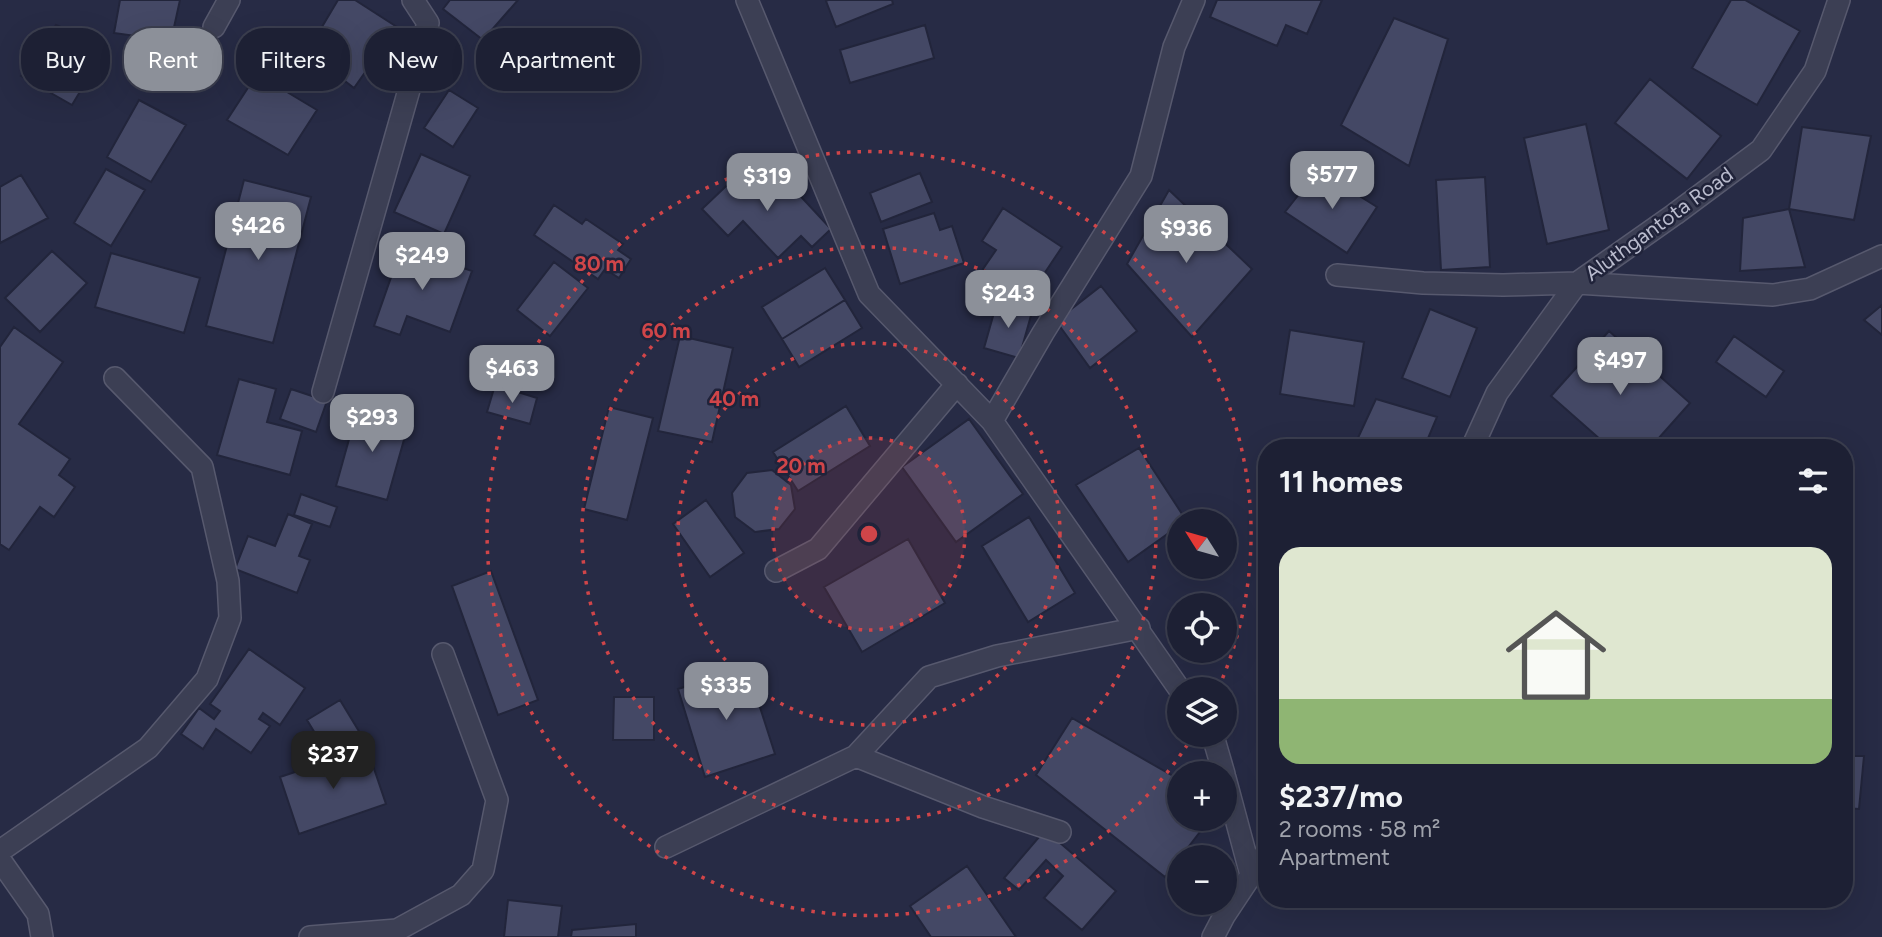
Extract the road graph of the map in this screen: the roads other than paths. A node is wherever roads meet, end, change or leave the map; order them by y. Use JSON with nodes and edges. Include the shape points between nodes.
{"nodes":[{"id":1,"x":229,"y":0,"type":"edge"},
{"id":2,"x":413,"y":0,"type":"edge"},
{"id":3,"x":747,"y":0,"type":"edge"},
{"id":4,"x":1194,"y":0,"type":"edge"},
{"id":5,"x":1839,"y":0,"type":"edge"},
{"id":6,"x":214,"y":27,"type":"dead end"},
{"id":7,"x":1882,"y":256,"type":"edge"},
{"id":8,"x":1337,"y":275,"type":"dead end"},
{"id":9,"x":1577,"y":283,"type":"junction"},
{"id":10,"x":115,"y":378,"type":"dead end"},
{"id":11,"x":957,"y":384,"type":"junction"},
{"id":12,"x":323,"y":392,"type":"dead end"},
{"id":13,"x":992,"y":421,"type":"junction"},
{"id":14,"x":1476,"y":439,"type":"edge"},
{"id":15,"x":776,"y":571,"type":"dead end"},
{"id":16,"x":1139,"y":628,"type":"junction"},
{"id":17,"x":443,"y":654,"type":"dead end"},
{"id":18,"x":1171,"y":677,"type":"edge"},
{"id":19,"x":856,"y":756,"type":"junction"},
{"id":20,"x":1237,"y":823,"type":"edge"},
{"id":21,"x":1060,"y":832,"type":"dead end"},
{"id":22,"x":666,"y":848,"type":"dead end"},
{"id":23,"x":0,"y":850,"type":"edge"},
{"id":24,"x":0,"y":860,"type":"edge"},
{"id":25,"x":1258,"y":864,"type":"edge"},
{"id":26,"x":1251,"y":874,"type":"junction"},
{"id":27,"x":42,"y":937,"type":"edge"},
{"id":28,"x":310,"y":937,"type":"edge"},
{"id":29,"x":1213,"y":937,"type":"edge"}],
"edges":[{"from":1,"to":6,"type":"street"},
{"from":2,"to":12,"type":"street","via":[[428,23]]},
{"from":3,"to":11,"type":"street","via":[[869,294]]},
{"from":4,"to":13,"type":"street","via":[[1174,47],[1141,176]]},
{"from":5,"to":9,"type":"street","name":"Aluthgantota Road","via":[[1815,71],[1761,150]]},
{"from":7,"to":9,"type":"street","via":[[1810,289],[1773,295]]},
{"from":8,"to":9,"type":"street","via":[[1423,283]]},
{"from":9,"to":14,"type":"street","name":"Aluthgantota Road","via":[[1497,393]]},
{"from":10,"to":23,"type":"street","via":[[202,467],[228,581],[230,618],[207,679],[148,748]]},
{"from":11,"to":13,"type":"street"},
{"from":11,"to":15,"type":"street","via":[[818,549]]},
{"from":13,"to":16,"type":"street"},
{"from":16,"to":18,"type":"street"},
{"from":16,"to":19,"type":"street","via":[[997,656],[929,677]]},
{"from":17,"to":28,"type":"street","via":[[497,800],[483,870],[461,895],[397,930]]},
{"from":19,"to":21,"type":"street"},
{"from":19,"to":22,"type":"street"},
{"from":20,"to":26,"type":"street"},
{"from":24,"to":27,"type":"street","via":[[38,914]]},
{"from":25,"to":26,"type":"street"},
{"from":26,"to":29,"type":"street"}]}
